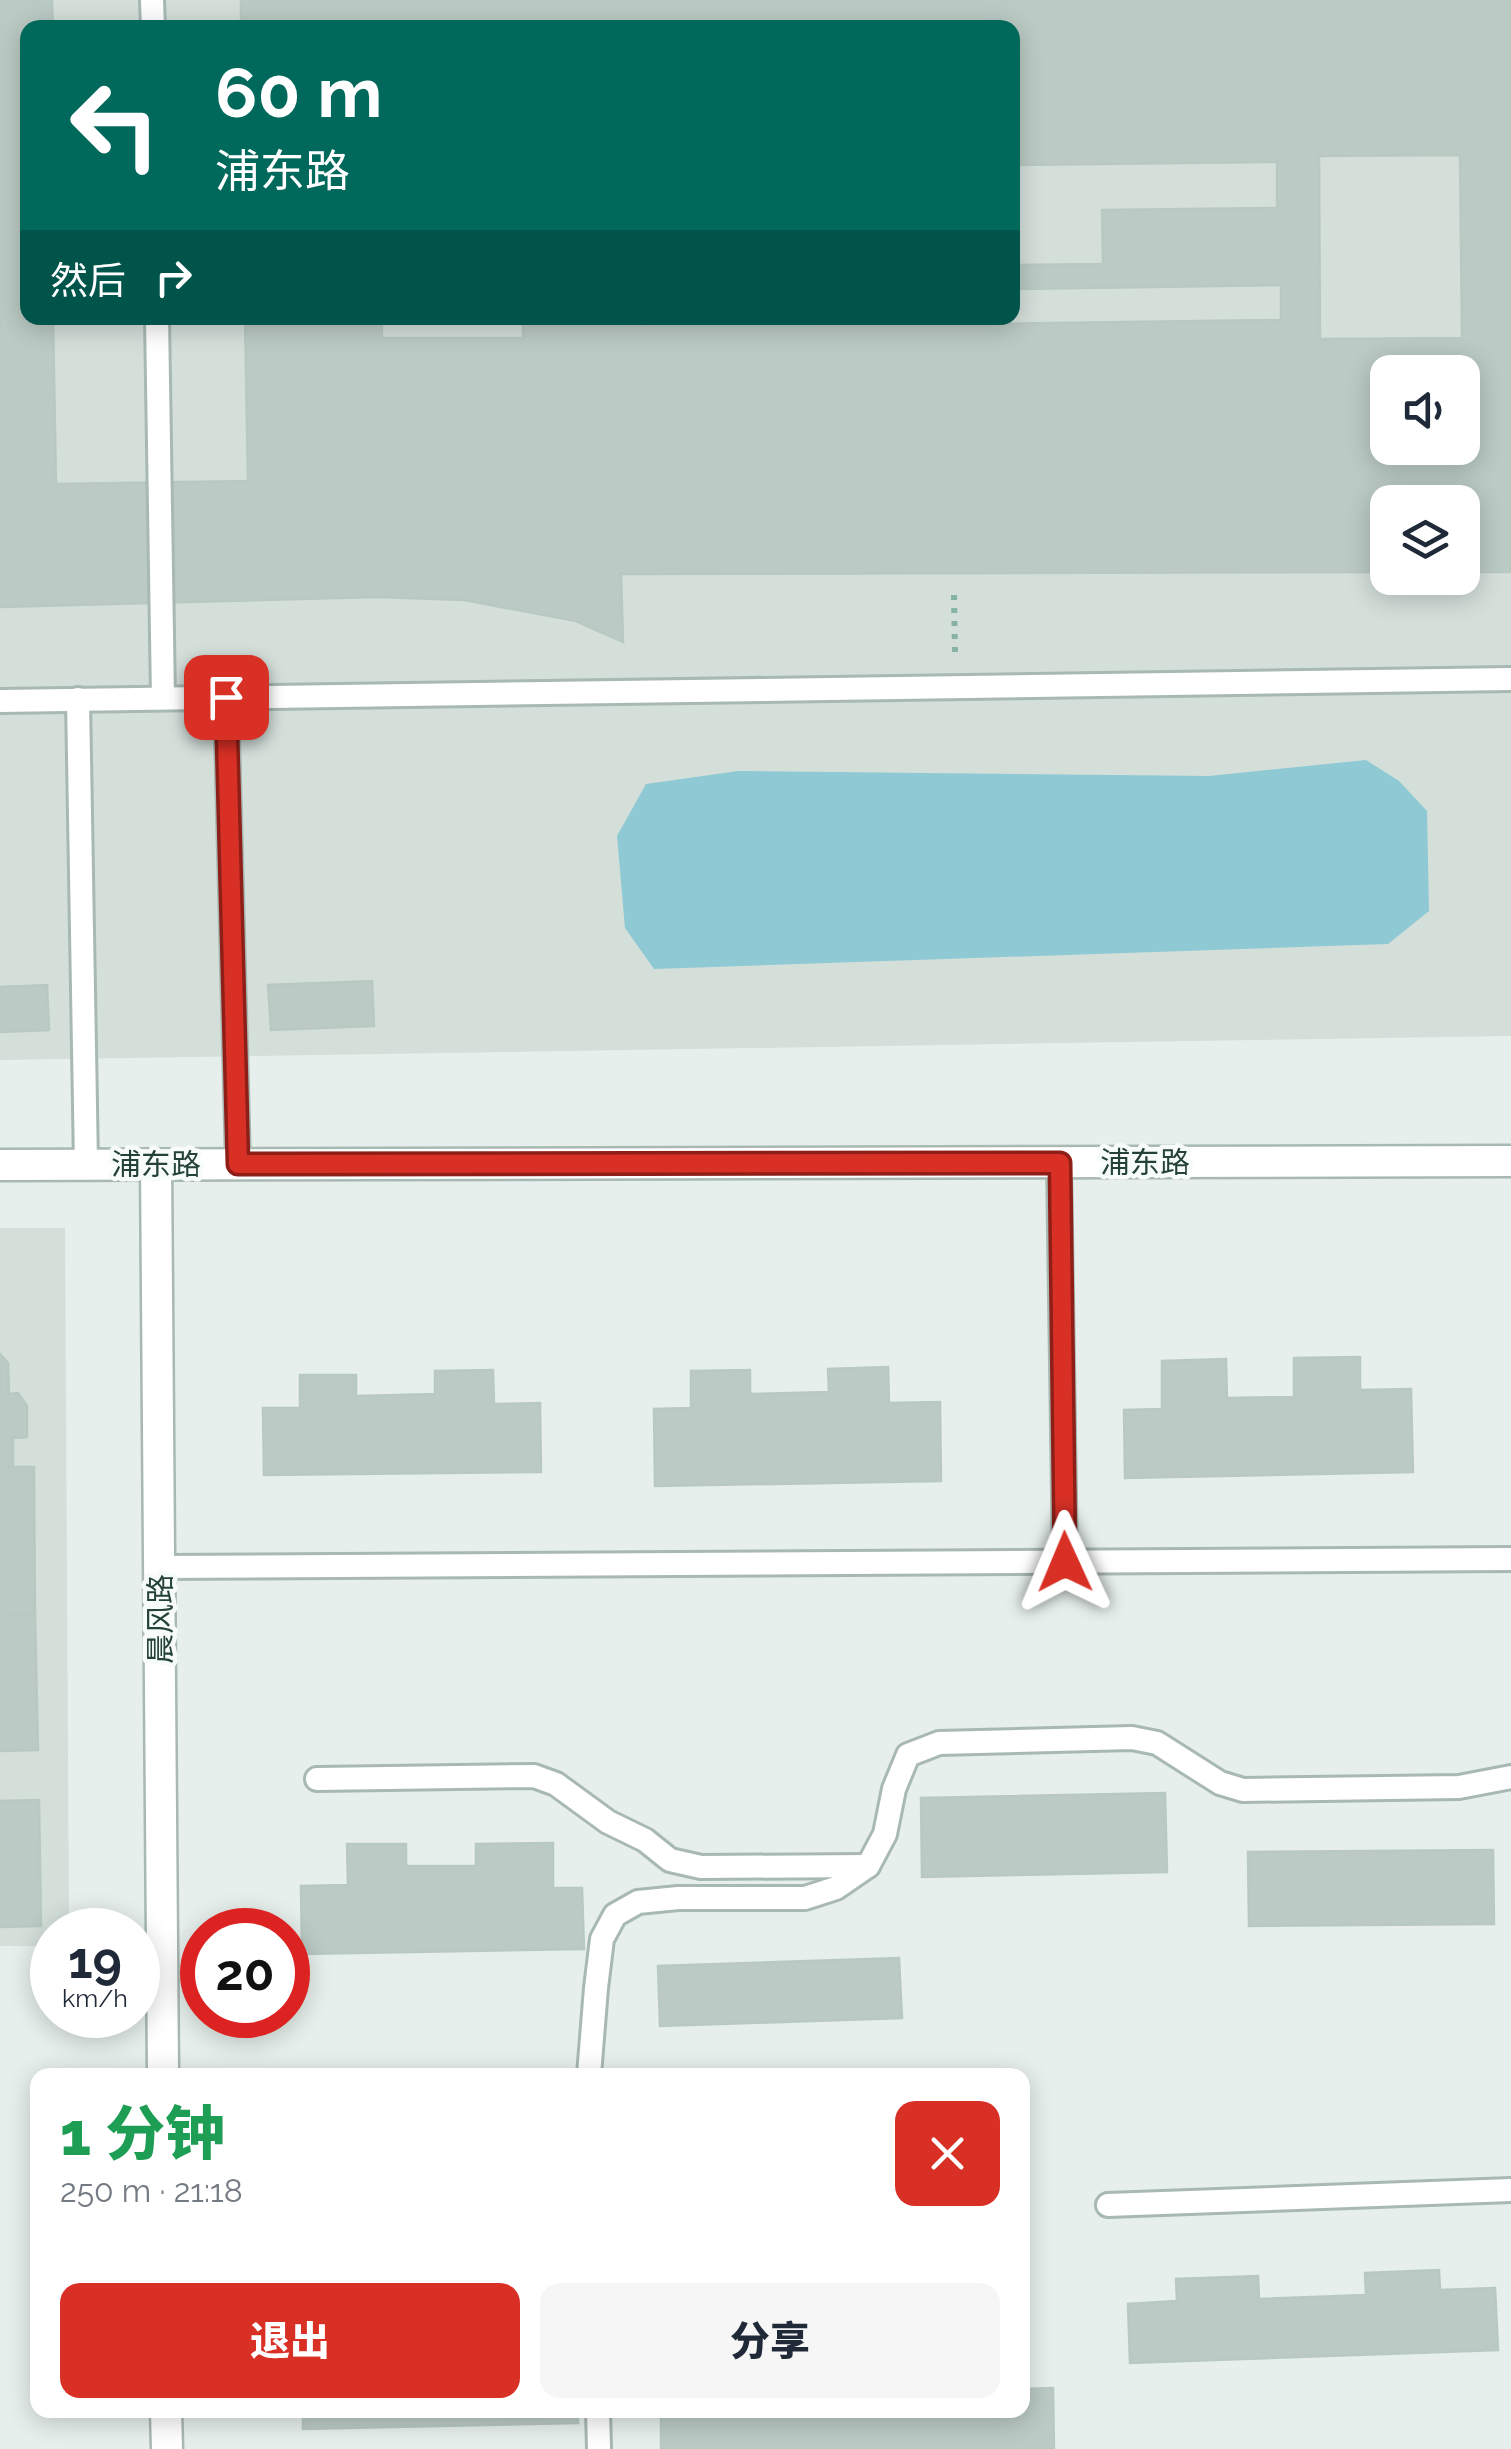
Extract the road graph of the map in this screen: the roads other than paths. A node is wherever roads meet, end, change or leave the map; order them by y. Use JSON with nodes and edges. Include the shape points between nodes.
{"nodes":[{"id":1,"x":158,"y":325,"type":"edge"},
{"id":2,"x":1511,"y":679,"type":"edge"},
{"id":3,"x":226,"y":697,"type":"junction"},
{"id":4,"x":164,"y":698,"type":"junction"},
{"id":5,"x":78,"y":699,"type":"junction"},
{"id":6,"x":0,"y":701,"type":"edge"},
{"id":7,"x":1511,"y":1161,"type":"edge"},
{"id":8,"x":1060,"y":1163,"type":"junction"},
{"id":9,"x":86,"y":1164,"type":"junction"},
{"id":10,"x":156,"y":1164,"type":"junction"},
{"id":11,"x":238,"y":1164,"type":"junction"},
{"id":12,"x":0,"y":1165,"type":"edge"},
{"id":13,"x":1511,"y":1560,"type":"edge"},
{"id":14,"x":1065,"y":1562,"type":"junction"},
{"id":15,"x":160,"y":1567,"type":"junction"},
{"id":16,"x":1511,"y":1777,"type":"edge"},
{"id":17,"x":317,"y":1779,"type":"dead end"},
{"id":18,"x":868,"y":1866,"type":"junction"},
{"id":19,"x":164,"y":2068,"type":"edge"},
{"id":20,"x":591,"y":2068,"type":"edge"},
{"id":21,"x":1511,"y":2190,"type":"edge"},
{"id":22,"x":1108,"y":2204,"type":"dead end"},
{"id":23,"x":166,"y":2418,"type":"edge"},
{"id":24,"x":598,"y":2418,"type":"edge"},
{"id":25,"x":167,"y":2449,"type":"edge"},
{"id":26,"x":599,"y":2449,"type":"edge"}],
"edges":[{"from":1,"to":4,"type":"lane"},
{"from":2,"to":3,"type":"lane"},
{"from":3,"to":4,"type":"lane"},
{"from":3,"to":11,"type":"lane"},
{"from":4,"to":5,"type":"lane"},
{"from":5,"to":6,"type":"lane"},
{"from":5,"to":9,"type":"lane"},
{"from":7,"to":8,"type":"street","name":"浦东路"},
{"from":8,"to":11,"type":"street","name":"浦东路"},
{"from":8,"to":14,"type":"lane"},
{"from":9,"to":10,"type":"street","name":"浦东路"},
{"from":9,"to":12,"type":"street","name":"浦东路"},
{"from":10,"to":11,"type":"street","name":"浦东路"},
{"from":10,"to":15,"type":"street","name":"晨风路"},
{"from":13,"to":14,"type":"lane"},
{"from":14,"to":15,"type":"lane"},
{"from":15,"to":19,"type":"street","name":"晨风路"},
{"from":16,"to":18,"type":"lane","via":[[1459,1787],[1243,1790],[1157,1743],[1132,1738],[939,1743],[908,1755],[885,1834]]},
{"from":17,"to":18,"type":"lane","via":[[534,1776],[670,1860],[700,1867]]},
{"from":18,"to":20,"type":"lane","via":[[836,1888],[805,1898],[678,1898],[638,1902],[615,1914],[602,1939]]},
{"from":21,"to":22,"type":"lane"},
{"from":23,"to":25,"type":"street"},
{"from":24,"to":26,"type":"lane"}]}
